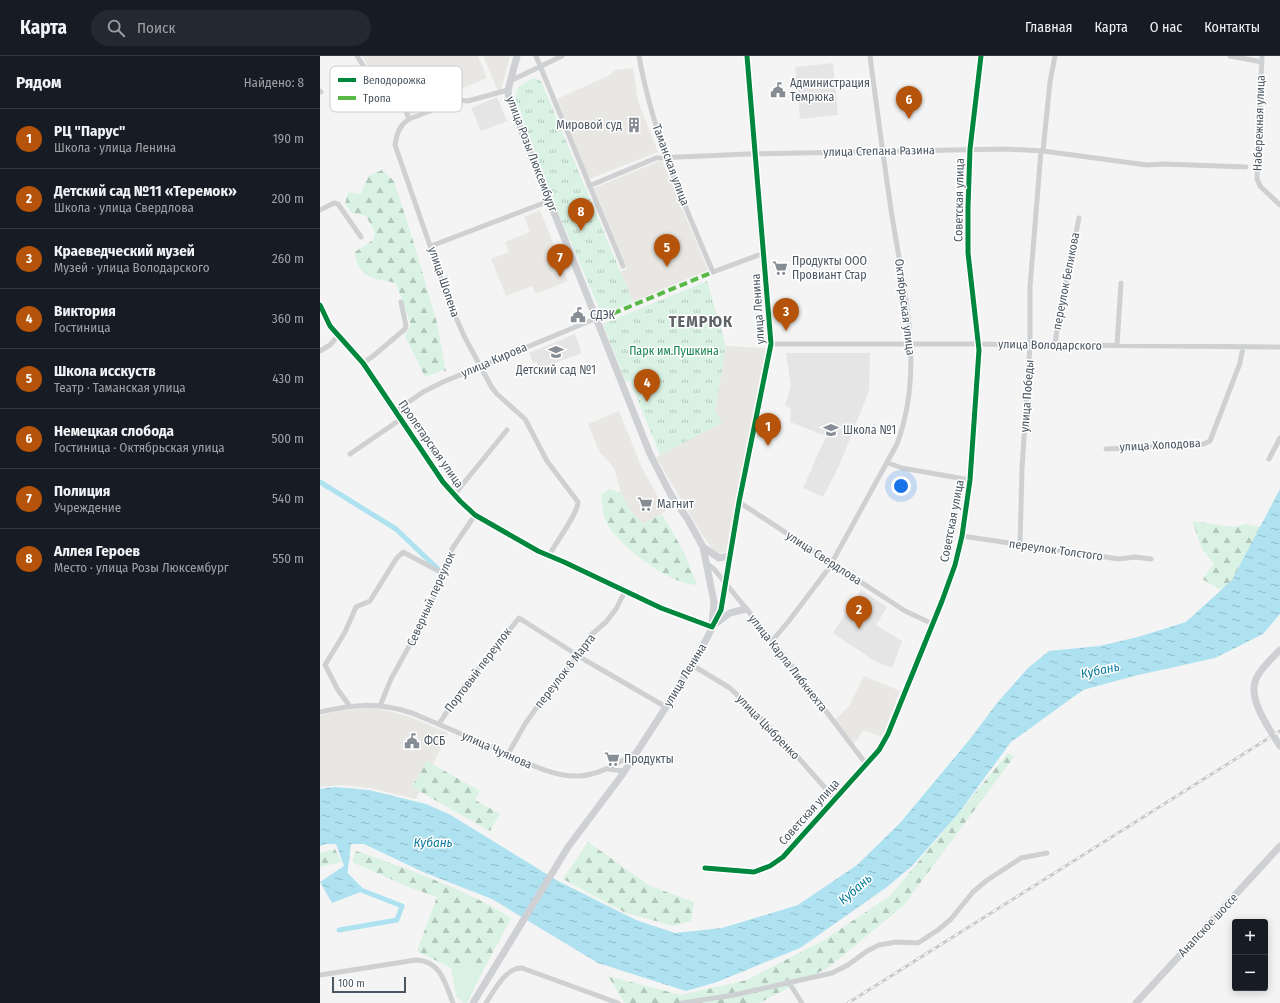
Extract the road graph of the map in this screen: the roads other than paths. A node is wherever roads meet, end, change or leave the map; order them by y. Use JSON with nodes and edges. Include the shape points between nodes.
{"nodes":[{"id":1,"x":356,"y":56,"type":"edge"},
{"id":2,"x":517,"y":56,"type":"edge"},
{"id":3,"x":536,"y":56,"type":"edge"},
{"id":4,"x":562,"y":56,"type":"edge"},
{"id":5,"x":639,"y":56,"type":"edge"},
{"id":6,"x":747,"y":56,"type":"edge"},
{"id":7,"x":870,"y":56,"type":"edge"},
{"id":8,"x":981,"y":56,"type":"edge"},
{"id":9,"x":1055,"y":56,"type":"edge"},
{"id":10,"x":1230,"y":56,"type":"edge"},
{"id":11,"x":1262,"y":59,"type":"edge"},
{"id":12,"x":363,"y":66,"type":"edge"},
{"id":13,"x":540,"y":66,"type":"junction"},
{"id":14,"x":510,"y":81,"type":"junction"},
{"id":15,"x":508,"y":90,"type":"junction"},
{"id":16,"x":462,"y":100,"type":"edge"},
{"id":17,"x":406,"y":112,"type":"edge"},
{"id":18,"x":428,"y":112,"type":"edge"},
{"id":19,"x":409,"y":119,"type":"junction"},
{"id":20,"x":970,"y":149,"type":"junction"},
{"id":21,"x":882,"y":151,"type":"junction"},
{"id":22,"x":1042,"y":151,"type":"junction"},
{"id":23,"x":755,"y":154,"type":"junction"},
{"id":24,"x":666,"y":157,"type":"junction"},
{"id":25,"x":1246,"y":167,"type":"dead end"},
{"id":26,"x":589,"y":186,"type":"junction"},
{"id":27,"x":549,"y":201,"type":"junction"},
{"id":28,"x":1280,"y":205,"type":"edge"},
{"id":29,"x":320,"y":210,"type":"edge"},
{"id":30,"x":1078,"y":218,"type":"dead end"},
{"id":31,"x":360,"y":237,"type":"dead end"},
{"id":32,"x":431,"y":246,"type":"junction"},
{"id":33,"x":764,"y":253,"type":"junction"},
{"id":34,"x":623,"y":266,"type":"dead end"},
{"id":35,"x":1121,"y":283,"type":"dead end"},
{"id":36,"x":401,"y":302,"type":"dead end"},
{"id":37,"x":320,"y":305,"type":"edge"},
{"id":38,"x":596,"y":318,"type":"junction"},
{"id":39,"x":338,"y":336,"type":"junction"},
{"id":40,"x":771,"y":344,"type":"junction"},
{"id":41,"x":912,"y":344,"type":"junction"},
{"id":42,"x":978,"y":344,"type":"junction"},
{"id":43,"x":1030,"y":345,"type":"junction"},
{"id":44,"x":1055,"y":345,"type":"junction"},
{"id":45,"x":1117,"y":346,"type":"junction"},
{"id":46,"x":1243,"y":347,"type":"junction"},
{"id":47,"x":1280,"y":347,"type":"edge"},
{"id":48,"x":320,"y":351,"type":"edge"},
{"id":49,"x":363,"y":363,"type":"junction"},
{"id":50,"x":480,"y":366,"type":"junction"},
{"id":51,"x":396,"y":411,"type":"junction"},
{"id":52,"x":401,"y":419,"type":"junction"},
{"id":53,"x":507,"y":430,"type":"dead end"},
{"id":54,"x":1280,"y":438,"type":"edge"},
{"id":55,"x":1106,"y":449,"type":"dead end"},
{"id":56,"x":350,"y":454,"type":"dead end"},
{"id":57,"x":1269,"y":459,"type":"dead end"},
{"id":58,"x":888,"y":463,"type":"junction"},
{"id":59,"x":970,"y":480,"type":"junction"},
{"id":60,"x":454,"y":495,"type":"junction"},
{"id":61,"x":738,"y":502,"type":"junction"},
{"id":62,"x":475,"y":515,"type":"junction"},
{"id":63,"x":962,"y":536,"type":"junction"},
{"id":64,"x":1020,"y":545,"type":"junction"},
{"id":65,"x":703,"y":547,"type":"junction"},
{"id":66,"x":549,"y":556,"type":"junction"},
{"id":67,"x":729,"y":556,"type":"junction"},
{"id":68,"x":1151,"y":559,"type":"dead end"},
{"id":69,"x":832,"y":563,"type":"junction"},
{"id":70,"x":707,"y":564,"type":"junction"},
{"id":71,"x":444,"y":574,"type":"junction"},
{"id":72,"x":726,"y":584,"type":"junction"},
{"id":73,"x":626,"y":591,"type":"junction"},
{"id":74,"x":746,"y":609,"type":"junction"},
{"id":75,"x":933,"y":624,"type":"junction"},
{"id":76,"x":712,"y":627,"type":"junction"},
{"id":77,"x":772,"y":641,"type":"junction"},
{"id":78,"x":1280,"y":650,"type":"edge"},
{"id":79,"x":578,"y":655,"type":"junction"},
{"id":80,"x":692,"y":664,"type":"junction"},
{"id":81,"x":349,"y":705,"type":"junction"},
{"id":82,"x":380,"y":706,"type":"junction"},
{"id":83,"x":666,"y":707,"type":"junction"},
{"id":84,"x":320,"y":712,"type":"edge"},
{"id":85,"x":439,"y":724,"type":"junction"},
{"id":86,"x":1280,"y":746,"type":"edge"},
{"id":87,"x":638,"y":751,"type":"junction"},
{"id":88,"x":508,"y":754,"type":"junction"},
{"id":89,"x":866,"y":764,"type":"junction"},
{"id":90,"x":606,"y":769,"type":"junction"},
{"id":91,"x":624,"y":770,"type":"junction"},
{"id":92,"x":835,"y":799,"type":"junction"},
{"id":93,"x":1280,"y":846,"type":"edge"},
{"id":94,"x":1047,"y":854,"type":"dead end"},
{"id":95,"x":705,"y":868,"type":"dead end"},
{"id":96,"x":320,"y":975,"type":"edge"},
{"id":97,"x":788,"y":981,"type":"junction"},
{"id":98,"x":453,"y":1003,"type":"edge"},
{"id":99,"x":473,"y":1003,"type":"edge"},
{"id":100,"x":486,"y":1003,"type":"edge"},
{"id":101,"x":616,"y":1003,"type":"edge"},
{"id":102,"x":682,"y":1003,"type":"edge"},
{"id":103,"x":802,"y":1003,"type":"edge"},
{"id":104,"x":1136,"y":1003,"type":"edge"}],
"edges":[{"from":1,"to":12,"type":"street"},
{"from":2,"to":14,"type":"main road","name":"улица Розы Люксембург"},
{"from":3,"to":13,"type":"street"},
{"from":4,"to":13,"type":"street"},
{"from":5,"to":24,"type":"street","name":"Таманская улица","via":[[647,95]]},
{"from":6,"to":23,"type":"main road","name":"улица Ленина"},
{"from":7,"to":21,"type":"street","name":"Октябрьская улица"},
{"from":8,"to":20,"type":"street","name":"Советская улица"},
{"from":9,"to":22,"type":"street","name":"улица Победы"},
{"from":10,"to":11,"type":"street"},
{"from":11,"to":28,"type":"street","name":"Набережная улица","via":[[1257,180]]},
{"from":13,"to":14,"type":"street"},
{"from":13,"to":26,"type":"street"},
{"from":14,"to":15,"type":"main road","name":"улица Розы Люксембург"},
{"from":15,"to":16,"type":"street","via":[[468,101]]},
{"from":15,"to":27,"type":"main road","name":"улица Розы Люксембург"},
{"from":17,"to":19,"type":"street"},
{"from":18,"to":19,"type":"street"},
{"from":19,"to":32,"type":"street","name":"улица Шопена","via":[[401,125],[395,145]]},
{"from":20,"to":21,"type":"street","name":"улица Степана Разина"},
{"from":20,"to":22,"type":"street","name":"улица Степана Разина"},
{"from":20,"to":42,"type":"street","name":"Советская улица","via":[[968,253]]},
{"from":21,"to":23,"type":"street","name":"улица Степана Разина"},
{"from":21,"to":41,"type":"street","name":"Октябрьская улица"},
{"from":22,"to":25,"type":"street","name":"улица Степана Разина","via":[[1147,165]]},
{"from":22,"to":43,"type":"street","name":"улица Победы","via":[[1032,251]]},
{"from":23,"to":24,"type":"street","name":"улица Степана Разина"},
{"from":23,"to":33,"type":"main road","name":"улица Ленина"},
{"from":24,"to":26,"type":"street","name":"улица Степана Разина","via":[[656,158]]},
{"from":24,"to":33,"type":"street","name":"Таманская улица","via":[[713,272]]},
{"from":26,"to":34,"type":"street"},
{"from":27,"to":32,"type":"street"},
{"from":27,"to":38,"type":"main road","name":"улица Розы Люксембург"},
{"from":29,"to":31,"type":"street","via":[[334,203],[342,208]]},
{"from":30,"to":44,"type":"street","name":"переулок Беликова"},
{"from":32,"to":50,"type":"street","name":"улица Шопена","via":[[451,306]]},
{"from":33,"to":40,"type":"main road","name":"улица Ленина"},
{"from":35,"to":45,"type":"street"},
{"from":36,"to":49,"type":"street","via":[[406,326],[403,331]]},
{"from":37,"to":39,"type":"street","name":"Пролетарская улица"},
{"from":38,"to":50,"type":"street","name":"улица Кирова"},
{"from":38,"to":65,"type":"main road","name":"улица Розы Люксембург","via":[[650,454]]},
{"from":39,"to":48,"type":"street"},
{"from":39,"to":49,"type":"street","name":"Пролетарская улица"},
{"from":40,"to":41,"type":"street","name":"улица Володарского"},
{"from":40,"to":61,"type":"main road","name":"улица Ленина"},
{"from":41,"to":42,"type":"street","name":"улица Володарского"},
{"from":41,"to":58,"type":"street","name":"Октябрьская улица","via":[[911,378],[904,427]]},
{"from":42,"to":43,"type":"street","name":"улица Володарского"},
{"from":42,"to":59,"type":"street","name":"Советская улица"},
{"from":43,"to":44,"type":"street","name":"улица Володарского"},
{"from":43,"to":64,"type":"street","name":"улица Победы"},
{"from":44,"to":45,"type":"street","name":"улица Володарского"},
{"from":45,"to":46,"type":"street","name":"улица Володарского"},
{"from":46,"to":47,"type":"street","name":"улица Володарского"},
{"from":46,"to":55,"type":"street","name":"улица Холодова","via":[[1240,364],[1210,441],[1201,445]]},
{"from":49,"to":51,"type":"street","name":"Пролетарская улица"},
{"from":50,"to":51,"type":"street","name":"улица Кирова","via":[[423,392]]},
{"from":50,"to":66,"type":"street","name":"улица Шопена","via":[[497,394],[525,419],[548,461],[578,502],[577,510]]},
{"from":51,"to":52,"type":"street","name":"Пролетарская улица"},
{"from":52,"to":56,"type":"street"},
{"from":52,"to":60,"type":"street","name":"Пролетарская улица"},
{"from":53,"to":60,"type":"street"},
{"from":54,"to":57,"type":"street"},
{"from":58,"to":59,"type":"street","via":[[902,468]]},
{"from":58,"to":69,"type":"street","name":"Октябрьская улица"},
{"from":59,"to":63,"type":"street","name":"Советская улица"},
{"from":60,"to":62,"type":"street","name":"Пролетарская улица"},
{"from":61,"to":67,"type":"main road","name":"улица Ленина"},
{"from":61,"to":69,"type":"street","name":"улица Свердлова"},
{"from":62,"to":66,"type":"street","name":"Пролетарская улица"},
{"from":62,"to":71,"type":"street","name":"Северный переулок","via":[[452,549]]},
{"from":63,"to":64,"type":"street","name":"переулок Толстого"},
{"from":63,"to":75,"type":"street","name":"Советская улица","via":[[955,565]]},
{"from":64,"to":68,"type":"street","name":"переулок Толстого","via":[[1119,559]]},
{"from":65,"to":67,"type":"main road","via":[[719,558]]},
{"from":65,"to":70,"type":"main road","name":"улица Розы Люксембург"},
{"from":66,"to":73,"type":"street","name":"Пролетарская улица"},
{"from":67,"to":72,"type":"main road","name":"улица Ленина"},
{"from":69,"to":75,"type":"street","name":"улица Свердлова","via":[[905,611]]},
{"from":69,"to":77,"type":"street","name":"Октябрьская улица"},
{"from":70,"to":72,"type":"street","name":"улица Карла Либкнехта"},
{"from":70,"to":76,"type":"main road","name":"улица Розы Люксембург","via":[[714,602]]},
{"from":71,"to":81,"type":"street","via":[[406,553],[399,554],[370,601],[354,610],[345,632],[325,665]]},
{"from":71,"to":82,"type":"street","name":"Северный переулок"},
{"from":72,"to":74,"type":"street","name":"улица Карла Либкнехта"},
{"from":72,"to":76,"type":"main road","name":"улица Ленина","via":[[721,610]]},
{"from":73,"to":76,"type":"street","name":"Пролетарская улица","via":[[661,608]]},
{"from":73,"to":79,"type":"street","name":"переулок 8 Марта","via":[[616,609],[591,635]]},
{"from":74,"to":76,"type":"main road","via":[[730,613]]},
{"from":74,"to":77,"type":"street","name":"улица Карла Либкнехта"},
{"from":75,"to":89,"type":"street","name":"Советская улица","via":[[888,734],[879,750]]},
{"from":76,"to":80,"type":"main road","name":"улица Ленина"},
{"from":77,"to":89,"type":"street","name":"улица Карла Либкнехта"},
{"from":78,"to":86,"type":"main road","via":[[1255,681],[1256,697],[1263,720]]},
{"from":79,"to":83,"type":"street"},
{"from":79,"to":85,"type":"street","name":"Портовый переулок","via":[[518,618],[461,690]]},
{"from":79,"to":88,"type":"street","name":"переулок 8 Марта","via":[[534,711]]},
{"from":80,"to":83,"type":"main road","name":"улица Ленина"},
{"from":80,"to":92,"type":"street","name":"улица Цыбренко","via":[[730,688],[756,712]]},
{"from":81,"to":82,"type":"street","name":"улица Чуянова"},
{"from":81,"to":84,"type":"street","name":"улица Чуянова"},
{"from":82,"to":85,"type":"street","name":"улица Чуянова","via":[[402,709]]},
{"from":83,"to":87,"type":"main road","name":"улица Ленина"},
{"from":85,"to":88,"type":"street","name":"улица Чуянова"},
{"from":87,"to":90,"type":"street","name":"улица Чуянова"},
{"from":87,"to":91,"type":"main road","name":"улица Ленина"},
{"from":88,"to":90,"type":"street","name":"улица Чуянова","via":[[554,774],[581,776]]},
{"from":89,"to":92,"type":"street","name":"Советская улица"},
{"from":90,"to":91,"type":"street","name":"улица Чуянова"},
{"from":91,"to":99,"type":"main road","name":"улица Ленина","via":[[558,862]]},
{"from":92,"to":95,"type":"street","name":"Советская улица","via":[[783,857],[770,866],[754,872]]},
{"from":93,"to":104,"type":"main road","name":"Анапское шоссе"},
{"from":94,"to":97,"type":"street","via":[[1021,858],[986,882],[951,919],[918,943],[896,942],[879,945],[832,972]]},
{"from":96,"to":98,"type":"street","via":[[416,960],[426,961],[438,970]]},
{"from":97,"to":102,"type":"street","via":[[734,995]]},
{"from":97,"to":103,"type":"street"},
{"from":100,"to":101,"type":"street","via":[[496,988],[517,968]]}]}
